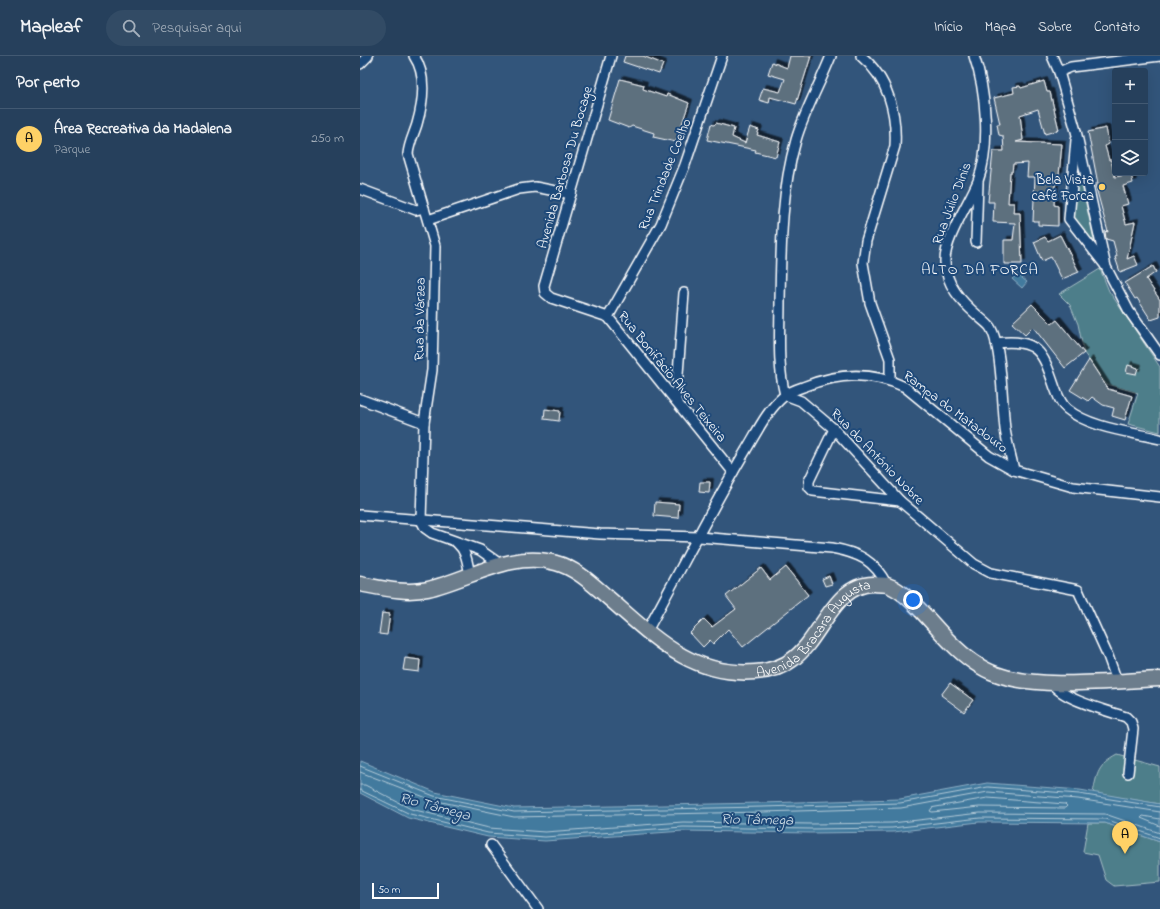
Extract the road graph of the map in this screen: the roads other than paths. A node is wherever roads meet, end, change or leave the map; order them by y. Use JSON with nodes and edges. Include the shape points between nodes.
{"nodes":[{"id":1,"x":368,"y":56,"type":"edge"},
{"id":2,"x":414,"y":56,"type":"edge"},
{"id":3,"x":611,"y":56,"type":"edge"},
{"id":4,"x":722,"y":56,"type":"edge"},
{"id":5,"x":831,"y":56,"type":"edge"},
{"id":6,"x":861,"y":56,"type":"edge"},
{"id":7,"x":974,"y":56,"type":"edge"},
{"id":8,"x":1052,"y":56,"type":"edge"},
{"id":9,"x":1160,"y":56,"type":"edge"},
{"id":10,"x":360,"y":64,"type":"edge"},
{"id":11,"x":1058,"y":72,"type":"junction"},
{"id":12,"x":1076,"y":131,"type":"junction"},
{"id":13,"x":978,"y":180,"type":"junction"},
{"id":14,"x":360,"y":189,"type":"edge"},
{"id":15,"x":571,"y":194,"type":"junction"},
{"id":16,"x":424,"y":208,"type":"junction"},
{"id":17,"x":428,"y":220,"type":"junction"},
{"id":18,"x":976,"y":242,"type":"dead end"},
{"id":19,"x":1106,"y":267,"type":"junction"},
{"id":20,"x":544,"y":286,"type":"joint"},
{"id":21,"x":684,"y":292,"type":"dead end"},
{"id":22,"x":608,"y":317,"type":"junction"},
{"id":23,"x":996,"y":343,"type":"junction"},
{"id":24,"x":1160,"y":354,"type":"edge"},
{"id":25,"x":890,"y":380,"type":"junction"},
{"id":26,"x":785,"y":395,"type":"junction"},
{"id":27,"x":360,"y":399,"type":"edge"},
{"id":28,"x":676,"y":401,"type":"junction"},
{"id":29,"x":424,"y":424,"type":"junction"},
{"id":30,"x":834,"y":429,"type":"junction"},
{"id":31,"x":1160,"y":439,"type":"edge"},
{"id":32,"x":1014,"y":470,"type":"junction"},
{"id":33,"x":733,"y":472,"type":"junction"},
{"id":34,"x":1160,"y":497,"type":"edge"},
{"id":35,"x":900,"y":502,"type":"junction"},
{"id":36,"x":360,"y":515,"type":"edge"},
{"id":37,"x":421,"y":520,"type":"junction"},
{"id":38,"x":699,"y":537,"type":"junction"},
{"id":39,"x":455,"y":541,"type":"junction"},
{"id":40,"x":500,"y":564,"type":"junction"},
{"id":41,"x":470,"y":575,"type":"junction"},
{"id":42,"x":360,"y":584,"type":"edge"},
{"id":43,"x":887,"y":585,"type":"junction"},
{"id":44,"x":647,"y":631,"type":"junction"},
{"id":45,"x":1160,"y":680,"type":"edge"},
{"id":46,"x":1117,"y":681,"type":"junction"},
{"id":47,"x":1052,"y":683,"type":"junction"},
{"id":48,"x":1128,"y":772,"type":"dead end"},
{"id":49,"x":491,"y":845,"type":"dead end"},
{"id":50,"x":538,"y":909,"type":"edge"}],
"edges":[{"from":1,"to":10,"type":"street"},
{"from":2,"to":16,"type":"street","name":"Rua da Várzea","via":[[421,74],[423,90],[408,154]]},
{"from":3,"to":15,"type":"street","name":"Avenida Barbosa Du Bocage"},
{"from":4,"to":22,"type":"street","name":"Rua Trindade Coelho","via":[[662,224]]},
{"from":5,"to":26,"type":"street","via":[[796,139],[789,172],[783,219],[779,356]]},
{"from":6,"to":25,"type":"street","via":[[881,79],[893,107],[896,130],[895,146],[866,241],[864,263],[870,303],[890,359]]},
{"from":7,"to":13,"type":"street","name":"Rua Júlio Dinis","via":[[984,96],[985,148]]},
{"from":8,"to":11,"type":"street"},
{"from":9,"to":11,"type":"street","via":[[1071,67]]},
{"from":11,"to":12,"type":"street"},
{"from":12,"to":19,"type":"street"},
{"from":12,"to":19,"type":"street","via":[[1069,219]]},
{"from":13,"to":18,"type":"street"},
{"from":13,"to":23,"type":"street","name":"Rua Júlio Dinis","via":[[948,246],[945,262],[954,292],[990,327]]},
{"from":14,"to":16,"type":"street","via":[[416,210]]},
{"from":15,"to":17,"type":"street","via":[[535,187],[519,189]]},
{"from":15,"to":20,"type":"street","name":"Avenida Barbosa Du Bocage"},
{"from":16,"to":17,"type":"street","name":"Rua da Várzea"},
{"from":17,"to":29,"type":"street","name":"Rua da Várzea","via":[[435,246],[432,370]]},
{"from":19,"to":24,"type":"street","via":[[1129,311]]},
{"from":20,"to":22,"type":"street","name":"Rua Bonifácio Alves Teixeira","via":[[545,293],[551,298]]},
{"from":21,"to":28,"type":"street"},
{"from":22,"to":28,"type":"street","name":"Rua Bonifácio Alves Teixeira"},
{"from":23,"to":31,"type":"street","via":[[1025,342],[1036,349],[1045,359],[1059,399],[1066,408],[1078,416],[1091,422]]},
{"from":23,"to":32,"type":"street","name":"Rua Júlio Dinis","via":[[1005,429]]},
{"from":25,"to":26,"type":"street","name":"Rampa do Matadouro","via":[[866,375],[845,375],[817,381]]},
{"from":25,"to":32,"type":"street","name":"Rampa do Matadouro","via":[[905,387],[989,456]]},
{"from":26,"to":30,"type":"street","name":"Rua do António Nobre","via":[[801,401]]},
{"from":26,"to":33,"type":"street","name":"Rampa do Matadouro","via":[[770,411]]},
{"from":27,"to":29,"type":"street"},
{"from":28,"to":33,"type":"street","name":"Rua Bonifácio Alves Teixeira"},
{"from":29,"to":37,"type":"street","name":"Rua da Várzea"},
{"from":30,"to":35,"type":"street","name":"Rua do António Nobre"},
{"from":30,"to":35,"type":"street","via":[[809,481],[809,487],[813,491]]},
{"from":32,"to":34,"type":"street","name":"Rampa do Matadouro","via":[[1073,487]]},
{"from":33,"to":38,"type":"street","name":"Rampa do Matadouro"},
{"from":35,"to":46,"type":"street","name":"Rua do António Nobre","via":[[974,564],[991,573],[1078,590]]},
{"from":36,"to":37,"type":"street"},
{"from":37,"to":38,"type":"street","via":[[600,534]]},
{"from":37,"to":39,"type":"street","via":[[425,528],[432,533]]},
{"from":38,"to":43,"type":"street","via":[[844,550],[873,564]]},
{"from":38,"to":44,"type":"street","name":"Rampa do Matadouro"},
{"from":39,"to":40,"type":"street","via":[[480,550]]},
{"from":39,"to":41,"type":"street","via":[[463,549]]},
{"from":40,"to":41,"type":"main road","name":"Avenida Bracara Augusta"},
{"from":40,"to":44,"type":"main road","name":"Avenida Bracara Augusta","via":[[539,560],[570,568],[583,576]]},
{"from":41,"to":42,"type":"main road","name":"Avenida Bracara Augusta","via":[[427,589],[395,590]]},
{"from":43,"to":44,"type":"main road","name":"Avenida Bracara Augusta","via":[[868,584],[853,588],[838,601],[808,646],[792,660],[771,670],[752,672],[704,667],[682,658]]},
{"from":43,"to":47,"type":"main road","name":"Avenida Bracara Augusta","via":[[908,599],[973,662],[996,674],[1019,680]]},
{"from":45,"to":46,"type":"main road","name":"Avenida Bracara Augusta"},
{"from":46,"to":47,"type":"main road","name":"Avenida Bracara Augusta"},
{"from":47,"to":48,"type":"street","via":[[1056,689],[1071,697],[1131,722],[1133,728]]},
{"from":49,"to":50,"type":"street"}]}
